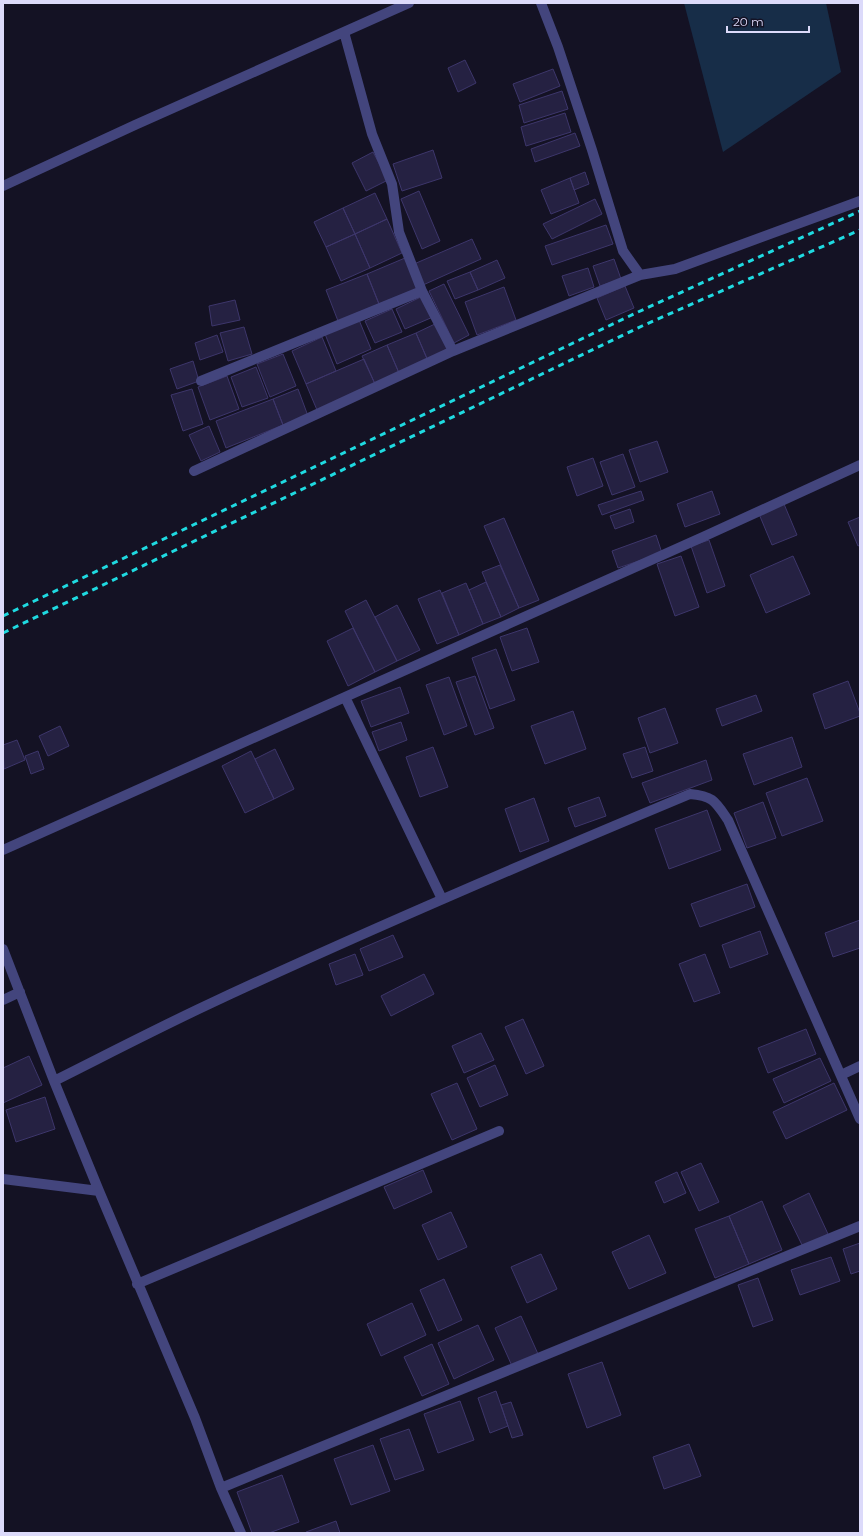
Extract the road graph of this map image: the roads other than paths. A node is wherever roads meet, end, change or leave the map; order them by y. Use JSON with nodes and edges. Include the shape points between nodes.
{"nodes":[{"id":1,"x":409,"y":3,"type":"edge"},
{"id":2,"x":541,"y":3,"type":"edge"},
{"id":3,"x":344,"y":32,"type":"junction"},
{"id":4,"x":3,"y":186,"type":"edge"},
{"id":5,"x":860,"y":201,"type":"edge"},
{"id":6,"x":640,"y":275,"type":"junction"},
{"id":7,"x":422,"y":291,"type":"junction"},
{"id":8,"x":453,"y":351,"type":"junction"},
{"id":9,"x":202,"y":381,"type":"dead end"},
{"id":10,"x":860,"y":465,"type":"edge"},
{"id":11,"x":194,"y":471,"type":"dead end"},
{"id":12,"x":345,"y":697,"type":"junction"},
{"id":13,"x":3,"y":850,"type":"edge"},
{"id":14,"x":442,"y":899,"type":"junction"},
{"id":15,"x":3,"y":949,"type":"edge"},
{"id":16,"x":20,"y":992,"type":"junction"},
{"id":17,"x":3,"y":1000,"type":"edge"},
{"id":18,"x":860,"y":1066,"type":"edge"},
{"id":19,"x":841,"y":1075,"type":"junction"},
{"id":20,"x":54,"y":1081,"type":"junction"},
{"id":21,"x":860,"y":1119,"type":"edge"},
{"id":22,"x":499,"y":1131,"type":"dead end"},
{"id":23,"x":3,"y":1179,"type":"edge"},
{"id":24,"x":98,"y":1191,"type":"junction"},
{"id":25,"x":860,"y":1226,"type":"edge"},
{"id":26,"x":137,"y":1284,"type":"junction"},
{"id":27,"x":221,"y":1488,"type":"junction"},
{"id":28,"x":241,"y":1533,"type":"edge"}],
"edges":[{"from":1,"to":3,"type":"street"},
{"from":2,"to":6,"type":"street","via":[[558,47],[623,251]]},
{"from":3,"to":4,"type":"street","via":[[135,124]]},
{"from":3,"to":7,"type":"street","via":[[372,134],[392,184],[399,232]]},
{"from":5,"to":6,"type":"street","via":[[675,269]]},
{"from":6,"to":8,"type":"street"},
{"from":7,"to":8,"type":"street"},
{"from":7,"to":9,"type":"street"},
{"from":8,"to":11,"type":"street"},
{"from":10,"to":12,"type":"street"},
{"from":12,"to":13,"type":"street"},
{"from":12,"to":14,"type":"street"},
{"from":14,"to":19,"type":"street","via":[[690,794],[705,795],[717,804],[728,820]]},
{"from":14,"to":20,"type":"street","via":[[203,1006]]},
{"from":15,"to":16,"type":"street"},
{"from":16,"to":17,"type":"street"},
{"from":16,"to":20,"type":"street"},
{"from":18,"to":19,"type":"street"},
{"from":19,"to":21,"type":"street"},
{"from":20,"to":24,"type":"street"},
{"from":22,"to":26,"type":"street"},
{"from":23,"to":24,"type":"street"},
{"from":24,"to":26,"type":"street"},
{"from":25,"to":27,"type":"street"},
{"from":26,"to":27,"type":"street","via":[[195,1418]]},
{"from":27,"to":28,"type":"street"}]}
